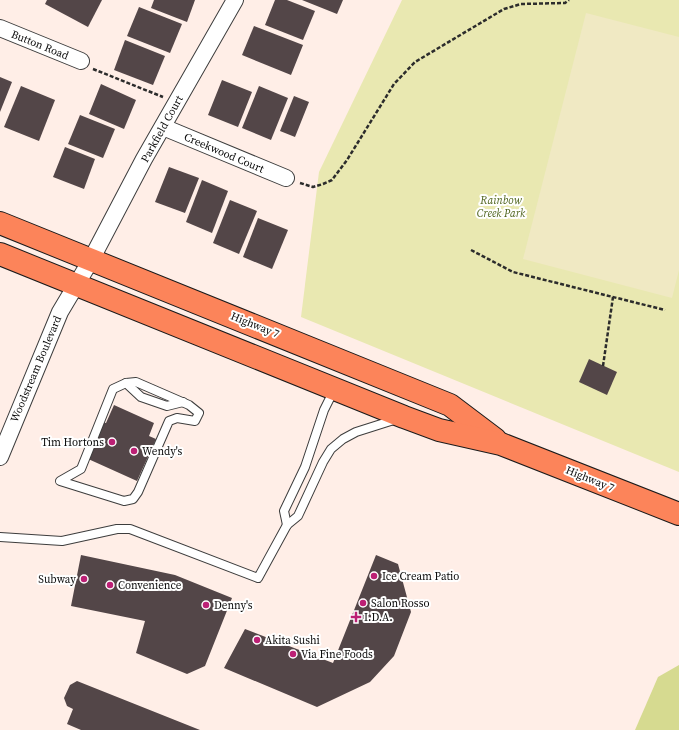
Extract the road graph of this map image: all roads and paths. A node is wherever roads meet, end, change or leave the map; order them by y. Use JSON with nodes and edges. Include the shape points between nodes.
{"nodes":[{"id":1,"x":235,"y":0,"type":"edge"},
{"id":2,"x":569,"y":0,"type":"edge"},
{"id":3,"x":0,"y":28,"type":"edge"},
{"id":4,"x":86,"y":65,"type":"joint"},
{"id":5,"x":176,"y":103,"type":"junction"},
{"id":6,"x":162,"y":127,"type":"junction"},
{"id":7,"x":286,"y":178,"type":"joint"},
{"id":8,"x":0,"y":223,"type":"edge"},
{"id":9,"x":470,"y":250,"type":"dead end"},
{"id":10,"x":0,"y":254,"type":"edge"},
{"id":11,"x":91,"y":260,"type":"junction"},
{"id":12,"x":76,"y":284,"type":"junction"},
{"id":13,"x":613,"y":297,"type":"junction"},
{"id":14,"x":665,"y":310,"type":"dead end"},
{"id":15,"x":603,"y":366,"type":"dead end"},
{"id":16,"x":372,"y":373,"type":"junction"},
{"id":17,"x":126,"y":383,"type":"junction"},
{"id":18,"x":334,"y":389,"type":"junction"},
{"id":19,"x":183,"y":402,"type":"junction"},
{"id":20,"x":404,"y":417,"type":"junction"},
{"id":21,"x":501,"y":444,"type":"junction"},
{"id":22,"x":0,"y":457,"type":"edge"},
{"id":23,"x":679,"y":514,"type":"edge"},
{"id":24,"x":287,"y":525,"type":"junction"},
{"id":25,"x":0,"y":537,"type":"edge"}],
"edges":[{"from":1,"to":5,"type":"street","name":"Parkfield Court"},
{"from":2,"to":7,"type":"path","via":[[565,3],[521,4],[504,9],[415,62],[394,84],[348,160],[332,180],[313,187]]},
{"from":3,"to":4,"type":"street","name":"Button Road"},
{"from":4,"to":5,"type":"path"},
{"from":5,"to":6,"type":"street","name":"Parkfield Court"},
{"from":6,"to":7,"type":"street","name":"Creekwood Court"},
{"from":6,"to":11,"type":"street","name":"Parkfield Court"},
{"from":8,"to":11,"type":"main road","name":"Highway 7"},
{"from":9,"to":13,"type":"path","via":[[512,272]]},
{"from":10,"to":12,"type":"main road","name":"Highway 7"},
{"from":11,"to":12,"type":"street","name":"Parkfield Court"},
{"from":11,"to":16,"type":"main road","name":"Highway 7"},
{"from":12,"to":18,"type":"main road","name":"Highway 7"},
{"from":12,"to":22,"type":"street","name":"Woodstream Boulevard","via":[[57,318]]},
{"from":13,"to":14,"type":"path"},
{"from":13,"to":15,"type":"path"},
{"from":16,"to":18,"type":"main road"},
{"from":16,"to":21,"type":"main road","name":"Highway 7","via":[[450,405]]},
{"from":17,"to":19,"type":"lane","via":[[136,382]]},
{"from":17,"to":19,"type":"lane","via":[[141,397],[167,406]]},
{"from":17,"to":19,"type":"lane","via":[[113,389],[81,469],[60,481],[124,501],[133,499],[169,421],[177,418],[195,421],[199,413]]},
{"from":18,"to":20,"type":"main road","name":"Highway 7"},
{"from":18,"to":24,"type":"lane","via":[[284,511]]},
{"from":20,"to":21,"type":"main road","name":"Highway 7","via":[[439,430]]},
{"from":20,"to":24,"type":"lane","via":[[356,432],[331,449],[298,516]]},
{"from":21,"to":23,"type":"main road","name":"Highway 7"},
{"from":24,"to":25,"type":"lane","via":[[258,578],[130,529],[117,529],[62,542]]}]}
